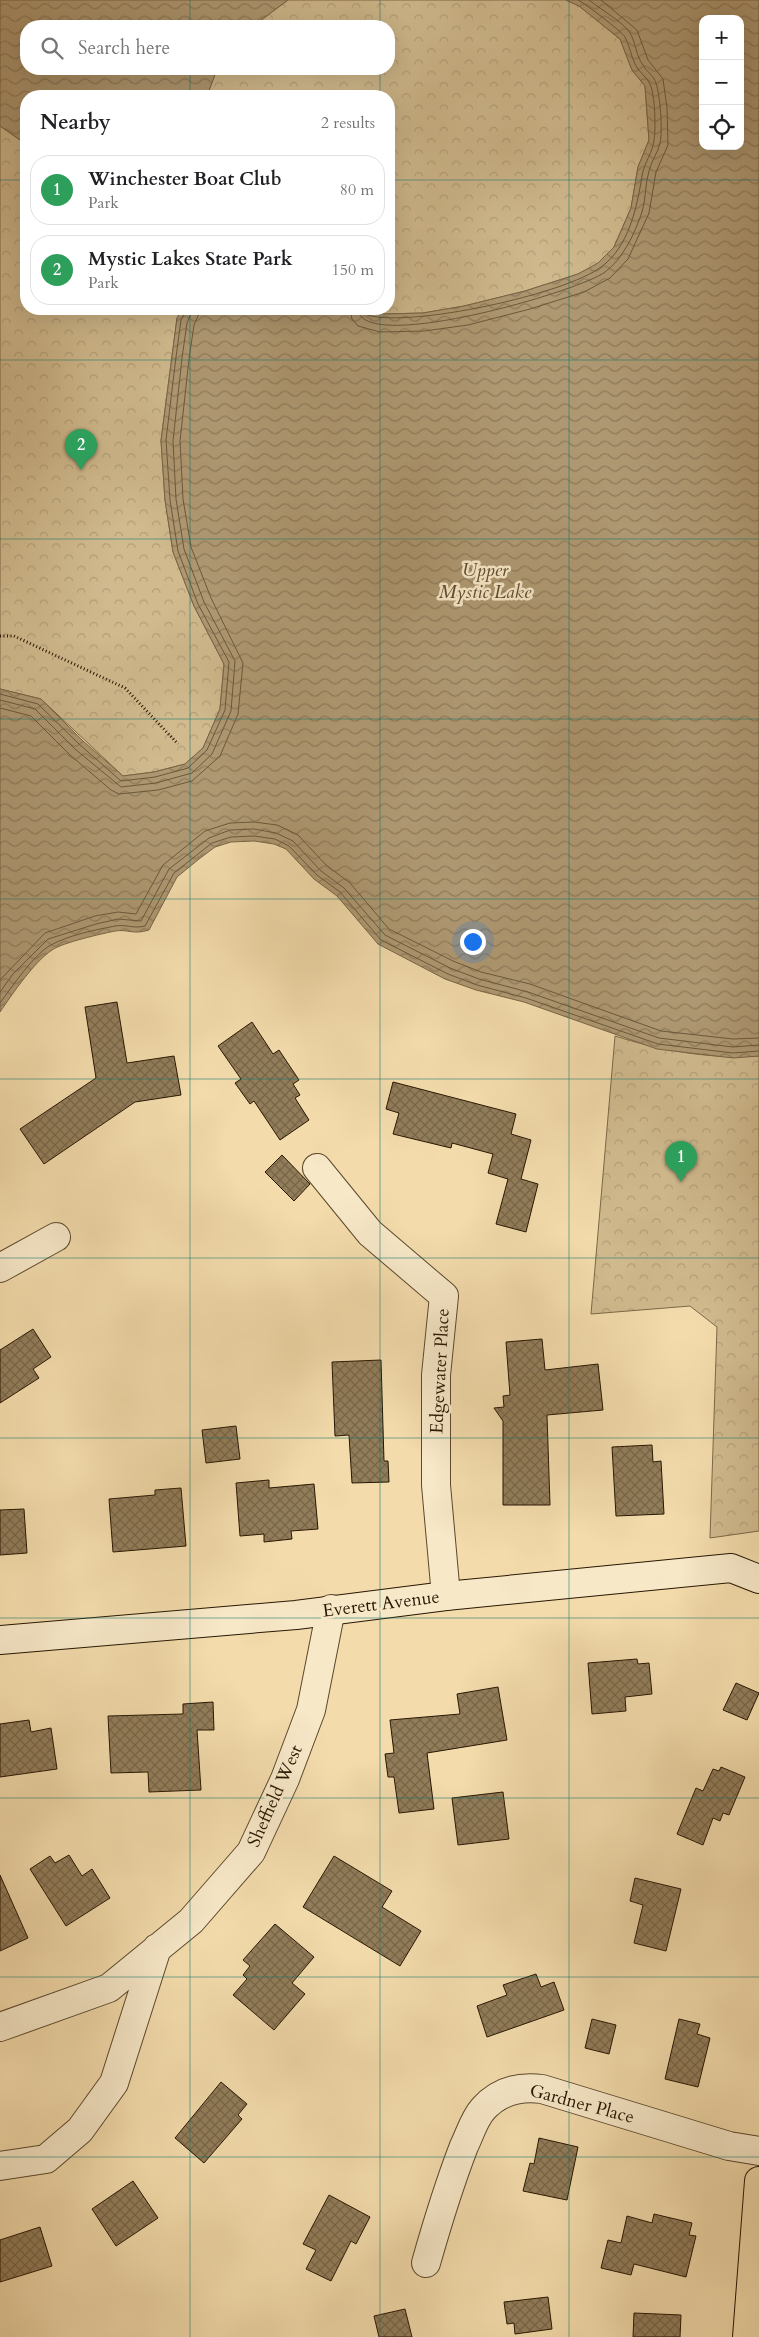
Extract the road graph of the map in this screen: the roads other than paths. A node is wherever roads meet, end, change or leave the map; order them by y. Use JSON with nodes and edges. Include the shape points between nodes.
{"nodes":[{"id":1,"x":318,"y":1168,"type":"dead end"},
{"id":2,"x":56,"y":1237,"type":"dead end"},
{"id":3,"x":0,"y":1268,"type":"edge"},
{"id":4,"x":759,"y":1579,"type":"edge"},
{"id":5,"x":446,"y":1596,"type":"junction"},
{"id":6,"x":331,"y":1609,"type":"junction"},
{"id":7,"x":0,"y":1640,"type":"edge"},
{"id":8,"x":157,"y":1948,"type":"junction"},
{"id":9,"x":0,"y":2027,"type":"edge"},
{"id":10,"x":759,"y":2151,"type":"edge"},
{"id":11,"x":0,"y":2166,"type":"edge"},
{"id":12,"x":759,"y":2181,"type":"edge"},
{"id":13,"x":426,"y":2263,"type":"dead end"},
{"id":14,"x":747,"y":2337,"type":"edge"}],
"edges":[{"from":1,"to":5,"type":"street","name":"Edgewater Place","via":[[370,1233],[444,1296],[436,1375],[436,1485]]},
{"from":2,"to":3,"type":"street"},
{"from":4,"to":5,"type":"street","name":"Everett Avenue","via":[[731,1568]]},
{"from":5,"to":6,"type":"street","name":"Everett Avenue"},
{"from":6,"to":7,"type":"street","name":"Everett Avenue","via":[[296,1615]]},
{"from":6,"to":8,"type":"street","name":"Sheffield West","via":[[311,1710],[286,1778],[251,1852],[191,1921]]},
{"from":8,"to":9,"type":"street","name":"Sheffield West","via":[[109,1988]]},
{"from":8,"to":11,"type":"street","via":[[114,2083],[80,2130],[46,2159]]},
{"from":10,"to":13,"type":"street","name":"Gardner Place","via":[[729,2146],[542,2089],[528,2087],[505,2092],[483,2108],[471,2130],[454,2172]]},
{"from":12,"to":14,"type":"highway"}]}
